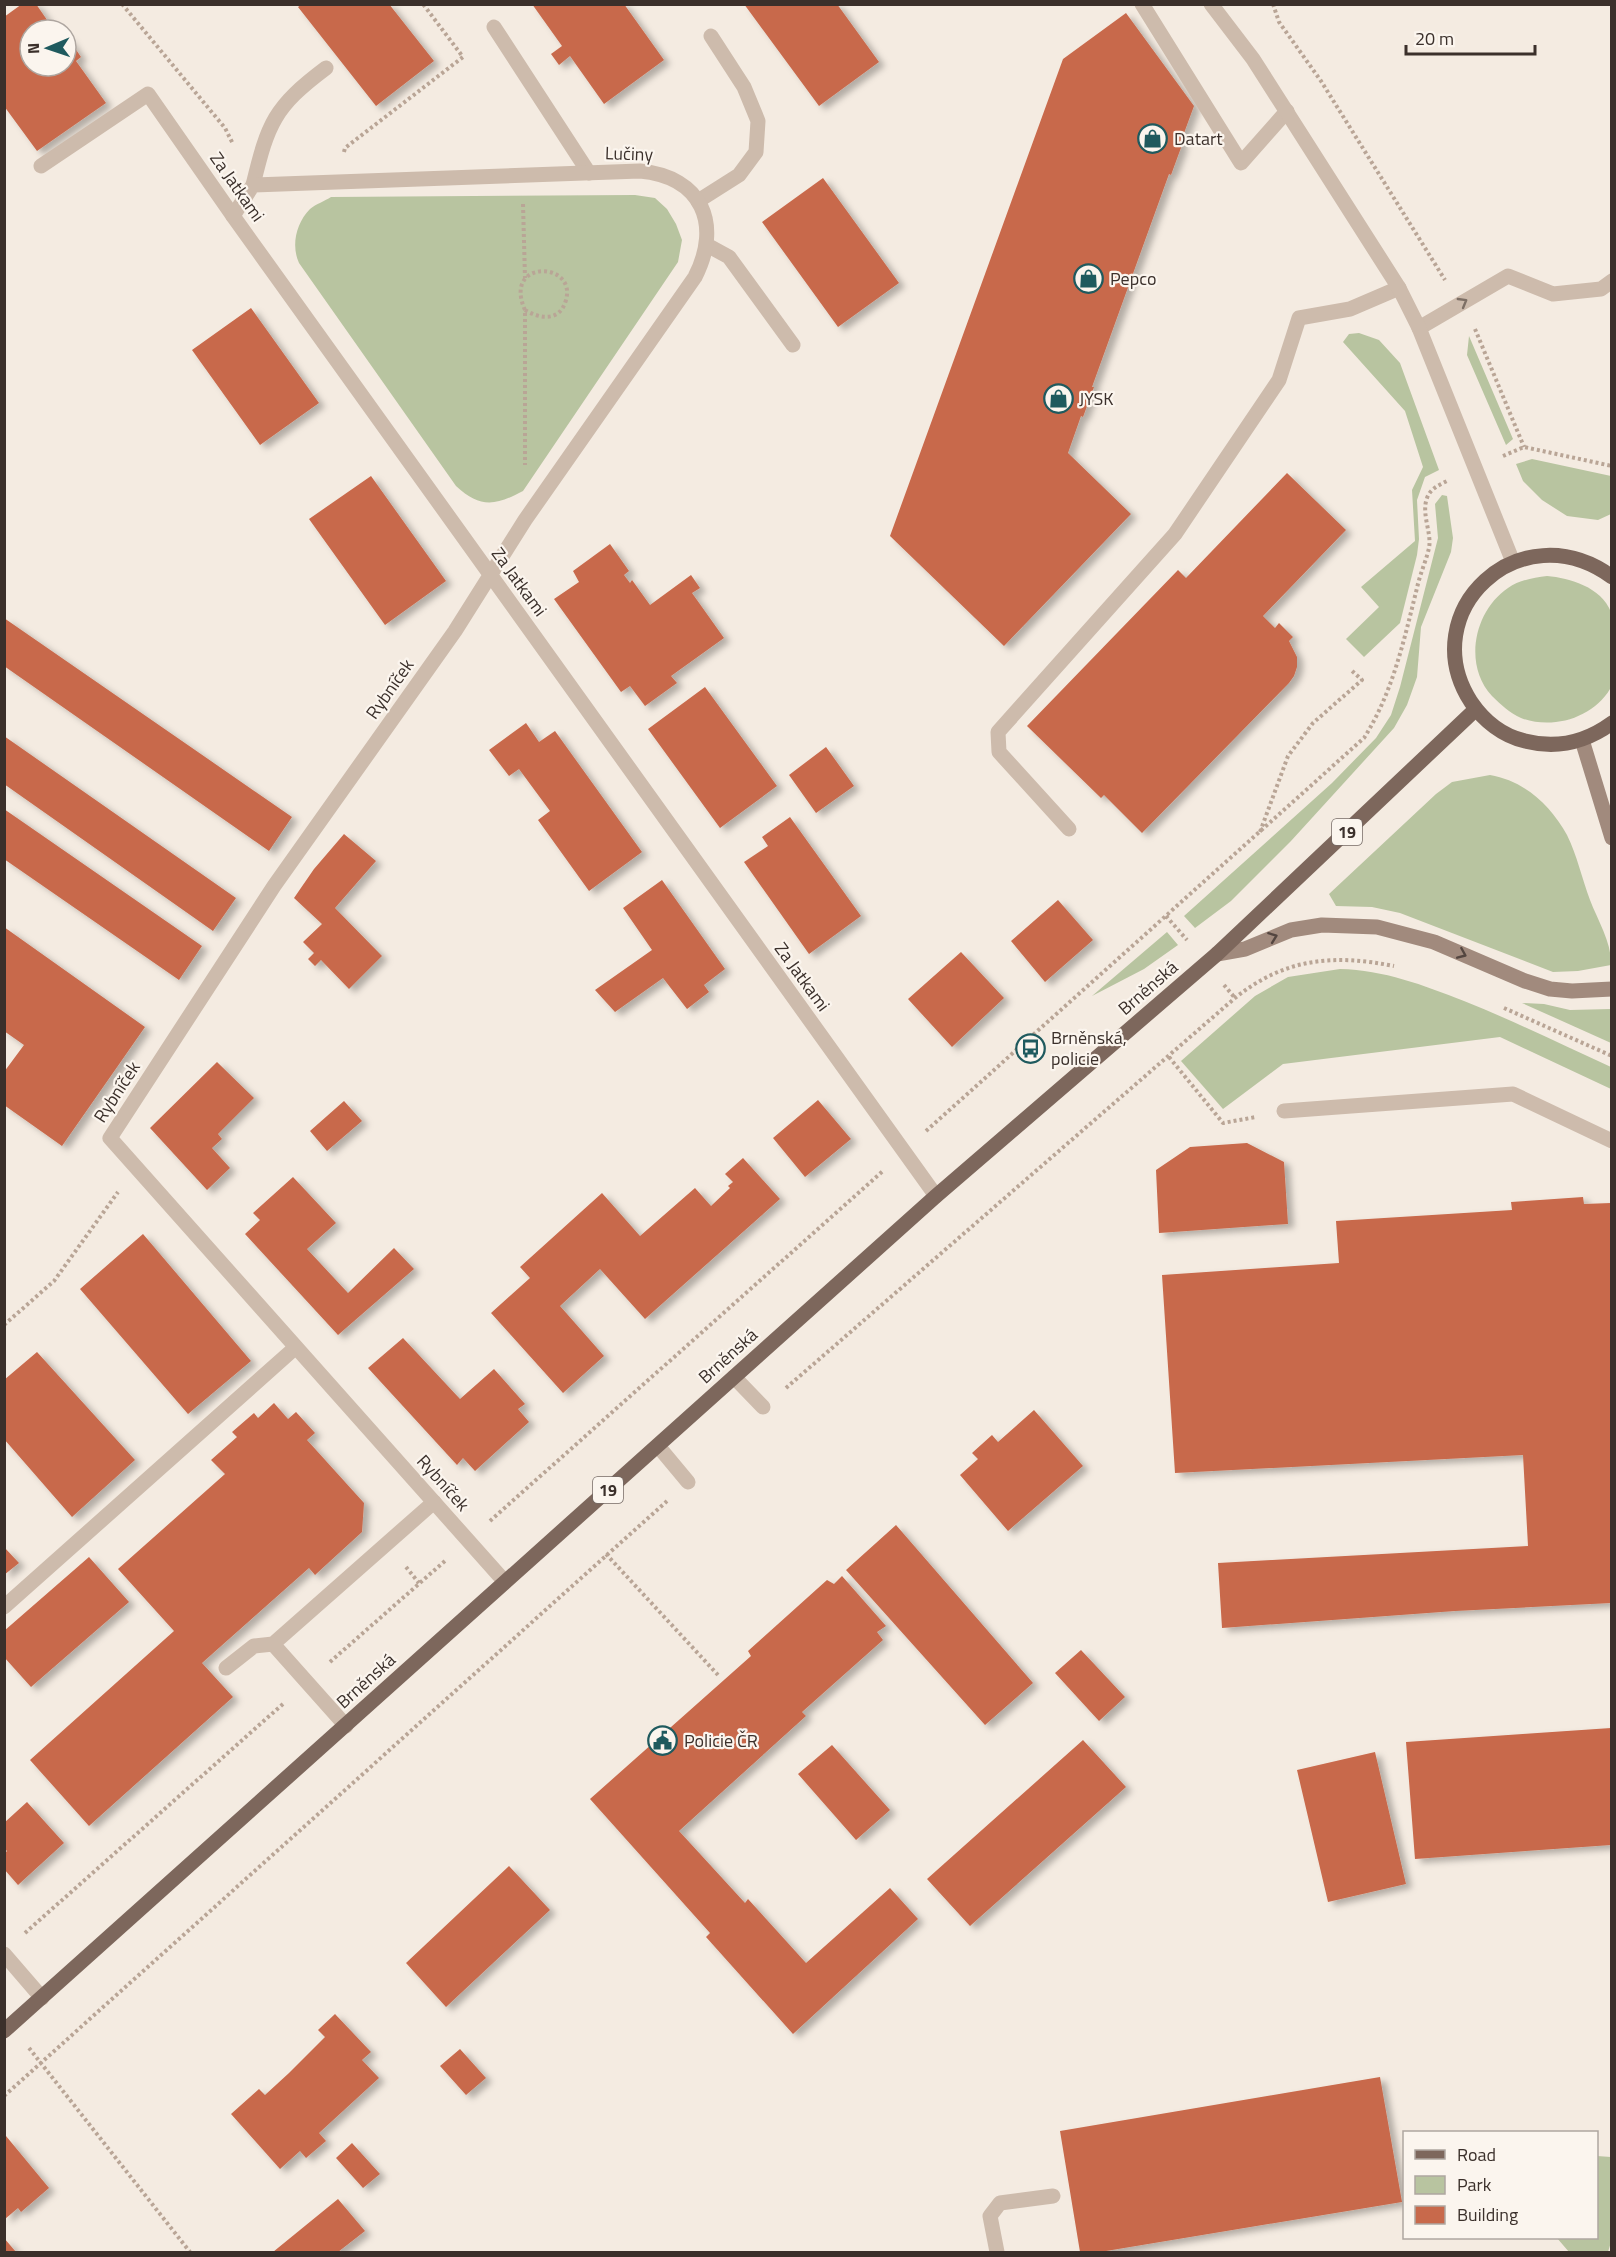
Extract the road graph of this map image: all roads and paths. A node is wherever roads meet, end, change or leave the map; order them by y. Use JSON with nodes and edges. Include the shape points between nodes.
{"nodes":[{"id":1,"x":122,"y":4,"type":"edge"},
{"id":2,"x":423,"y":4,"type":"edge"},
{"id":3,"x":1142,"y":4,"type":"edge"},
{"id":4,"x":1211,"y":4,"type":"edge"},
{"id":5,"x":1273,"y":4,"type":"edge"},
{"id":6,"x":494,"y":27,"type":"dead end"},
{"id":7,"x":711,"y":36,"type":"dead end"},
{"id":8,"x":326,"y":68,"type":"dead end"},
{"id":9,"x":1287,"y":111,"type":"junction"},
{"id":10,"x":41,"y":166,"type":"dead end"},
{"id":11,"x":589,"y":173,"type":"junction"},
{"id":12,"x":523,"y":175,"type":"junction"},
{"id":13,"x":336,"y":182,"type":"junction"},
{"id":14,"x":253,"y":185,"type":"junction"},
{"id":15,"x":698,"y":201,"type":"junction"},
{"id":16,"x":233,"y":216,"type":"junction"},
{"id":17,"x":707,"y":245,"type":"junction"},
{"id":18,"x":525,"y":278,"type":"junction"},
{"id":19,"x":1611,"y":281,"type":"edge"},
{"id":20,"x":1399,"y":288,"type":"junction"},
{"id":21,"x":1464,"y":301,"type":"junction"},
{"id":22,"x":525,"y":310,"type":"junction"},
{"id":23,"x":1419,"y":328,"type":"junction"},
{"id":24,"x":793,"y":345,"type":"dead end"},
{"id":25,"x":1524,"y":447,"type":"junction"},
{"id":26,"x":1611,"y":466,"type":"edge"},
{"id":27,"x":1475,"y":468,"type":"junction"},
{"id":28,"x":525,"y":520,"type":"junction"},
{"id":29,"x":1513,"y":562,"type":"junction"},
{"id":30,"x":490,"y":574,"type":"junction"},
{"id":31,"x":1611,"y":577,"type":"edge"},
{"id":32,"x":1350,"y":669,"type":"dead end"},
{"id":33,"x":1476,"y":709,"type":"junction"},
{"id":34,"x":1611,"y":723,"type":"edge"},
{"id":35,"x":1582,"y":740,"type":"junction"},
{"id":36,"x":1069,"y":829,"type":"dead end"},
{"id":37,"x":1260,"y":832,"type":"junction"},
{"id":38,"x":1611,"y":838,"type":"edge"},
{"id":39,"x":1217,"y":954,"type":"junction"},
{"id":40,"x":1402,"y":967,"type":"dead end"},
{"id":41,"x":1611,"y":988,"type":"edge"},
{"id":42,"x":1494,"y":1004,"type":"dead end"},
{"id":43,"x":1611,"y":1056,"type":"edge"},
{"id":44,"x":1169,"y":1057,"type":"junction"},
{"id":45,"x":1284,"y":1111,"type":"joint"},
{"id":46,"x":1611,"y":1141,"type":"edge"},
{"id":47,"x":903,"y":1151,"type":"junction"},
{"id":48,"x":136,"y":1167,"type":"junction"},
{"id":49,"x":936,"y":1196,"type":"junction"},
{"id":50,"x":4,"y":1325,"type":"edge"},
{"id":51,"x":296,"y":1347,"type":"junction"},
{"id":52,"x":734,"y":1377,"type":"junction"},
{"id":53,"x":763,"y":1407,"type":"joint"},
{"id":54,"x":658,"y":1446,"type":"junction"},
{"id":55,"x":688,"y":1482,"type":"joint"},
{"id":56,"x":434,"y":1502,"type":"junction"},
{"id":57,"x":606,"y":1554,"type":"junction"},
{"id":58,"x":505,"y":1582,"type":"junction"},
{"id":59,"x":4,"y":1607,"type":"edge"},
{"id":60,"x":273,"y":1644,"type":"junction"},
{"id":61,"x":226,"y":1668,"type":"dead end"},
{"id":62,"x":718,"y":1675,"type":"dead end"},
{"id":63,"x":346,"y":1726,"type":"junction"},
{"id":64,"x":4,"y":1954,"type":"edge"},
{"id":65,"x":42,"y":1998,"type":"junction"},
{"id":66,"x":4,"y":2031,"type":"edge"},
{"id":67,"x":40,"y":2062,"type":"junction"},
{"id":68,"x":4,"y":2096,"type":"edge"},
{"id":69,"x":1053,"y":2196,"type":"dead end"},
{"id":70,"x":190,"y":2253,"type":"edge"},
{"id":71,"x":997,"y":2253,"type":"edge"}],
"edges":[{"from":1,"to":14,"type":"path","via":[[225,128]]},
{"from":2,"to":13,"type":"path","via":[[463,57],[345,148]]},
{"from":3,"to":9,"type":"street","via":[[1241,163]]},
{"from":4,"to":9,"type":"street"},
{"from":5,"to":21,"type":"path","via":[[1279,22],[1321,81],[1447,284]]},
{"from":6,"to":11,"type":"street"},
{"from":7,"to":15,"type":"street","via":[[744,87],[758,121],[756,152],[739,175]]},
{"from":8,"to":14,"type":"street","via":[[297,89],[276,115],[264,139]]},
{"from":9,"to":20,"type":"street"},
{"from":10,"to":16,"type":"street","name":"Za Jatkami","via":[[148,94]]},
{"from":11,"to":12,"type":"street","name":"Lučiny"},
{"from":11,"to":15,"type":"street","name":"Lučiny","via":[[655,172],[684,186]]},
{"from":12,"to":13,"type":"street","name":"Lučiny"},
{"from":12,"to":18,"type":"path"},
{"from":13,"to":14,"type":"street","name":"Lučiny"},
{"from":14,"to":16,"type":"street"},
{"from":15,"to":17,"type":"street","via":[[708,232]]},
{"from":16,"to":30,"type":"street","name":"Za Jatkami"},
{"from":17,"to":24,"type":"street","via":[[729,257]]},
{"from":17,"to":28,"type":"street","via":[[695,277]]},
{"from":18,"to":22,"type":"path","via":[[520,300]]},
{"from":18,"to":22,"type":"path","via":[[535,271],[548,270],[560,276],[566,287],[566,300],[560,311],[549,317],[536,317]]},
{"from":19,"to":21,"type":"street","via":[[1601,289],[1552,294],[1508,276]]},
{"from":20,"to":23,"type":"street"},
{"from":20,"to":36,"type":"street","via":[[1350,309],[1299,318],[1279,380],[1175,534],[998,732],[999,752]]},
{"from":23,"to":21,"type":"street","one_way":true},
{"from":21,"to":25,"type":"path"},
{"from":22,"to":28,"type":"path"},
{"from":23,"to":27,"type":"street"},
{"from":25,"to":26,"type":"path"},
{"from":25,"to":27,"type":"path"},
{"from":27,"to":29,"type":"street"},
{"from":27,"to":37,"type":"path","via":[[1436,487],[1426,500],[1430,546],[1396,671],[1375,720],[1364,738]]},
{"from":28,"to":30,"type":"street"},
{"from":29,"to":31,"type":"main road","via":[[1557,554],[1591,564]]},
{"from":29,"to":33,"type":"main road","via":[[1498,570],[1473,594],[1458,628],[1459,675]]},
{"from":30,"to":47,"type":"street","name":"Za Jatkami"},
{"from":30,"to":48,"type":"street","name":"Rybníček","via":[[455,631],[274,886],[110,1138]]},
{"from":32,"to":37,"type":"path","via":[[1362,680],[1313,723],[1288,756]]},
{"from":33,"to":35,"type":"main road","via":[[1489,723],[1518,740],[1550,745]]},
{"from":33,"to":39,"type":"main road","name":"Brněnská","number":"19"},
{"from":34,"to":35,"type":"main road"},
{"from":35,"to":38,"type":"main road"},
{"from":37,"to":47,"type":"path"},
{"from":39,"to":41,"type":"main road","one_way":true,"via":[[1245,949],[1291,930],[1377,927],[1434,942],[1550,989]]},
{"from":39,"to":49,"type":"main road","name":"Brněnská","number":"19"},
{"from":40,"to":44,"type":"path","via":[[1338,959],[1317,960],[1277,971],[1239,995]]},
{"from":42,"to":43,"type":"path"},
{"from":44,"to":45,"type":"path","via":[[1223,1123]]},
{"from":44,"to":53,"type":"path"},
{"from":45,"to":46,"type":"street","via":[[1513,1094]]},
{"from":47,"to":49,"type":"street","name":"Za Jatkami"},
{"from":48,"to":50,"type":"path","via":[[54,1281]]},
{"from":48,"to":51,"type":"street","name":"Rybníček"},
{"from":49,"to":52,"type":"main road","name":"Brněnská","number":"19"},
{"from":51,"to":56,"type":"street","name":"Rybníček"},
{"from":51,"to":59,"type":"street"},
{"from":52,"to":53,"type":"street"},
{"from":52,"to":54,"type":"main road","name":"Brněnská","number":"19"},
{"from":54,"to":55,"type":"street"},
{"from":54,"to":58,"type":"main road","name":"Brněnská","number":"19"},
{"from":55,"to":57,"type":"path"},
{"from":56,"to":58,"type":"street","name":"Rybníček"},
{"from":56,"to":60,"type":"street"},
{"from":57,"to":62,"type":"path"},
{"from":57,"to":67,"type":"path"},
{"from":58,"to":63,"type":"main road","name":"Brněnská","number":"19"},
{"from":60,"to":61,"type":"street","via":[[254,1646]]},
{"from":60,"to":63,"type":"street"},
{"from":63,"to":65,"type":"main road","name":"Brněnská","number":"19"},
{"from":64,"to":65,"type":"street"},
{"from":65,"to":66,"type":"main road","name":"Brněnská","number":"19"},
{"from":67,"to":68,"type":"path"},
{"from":67,"to":70,"type":"path"},
{"from":69,"to":71,"type":"street","via":[[1000,2203],[990,2216]]}]}
